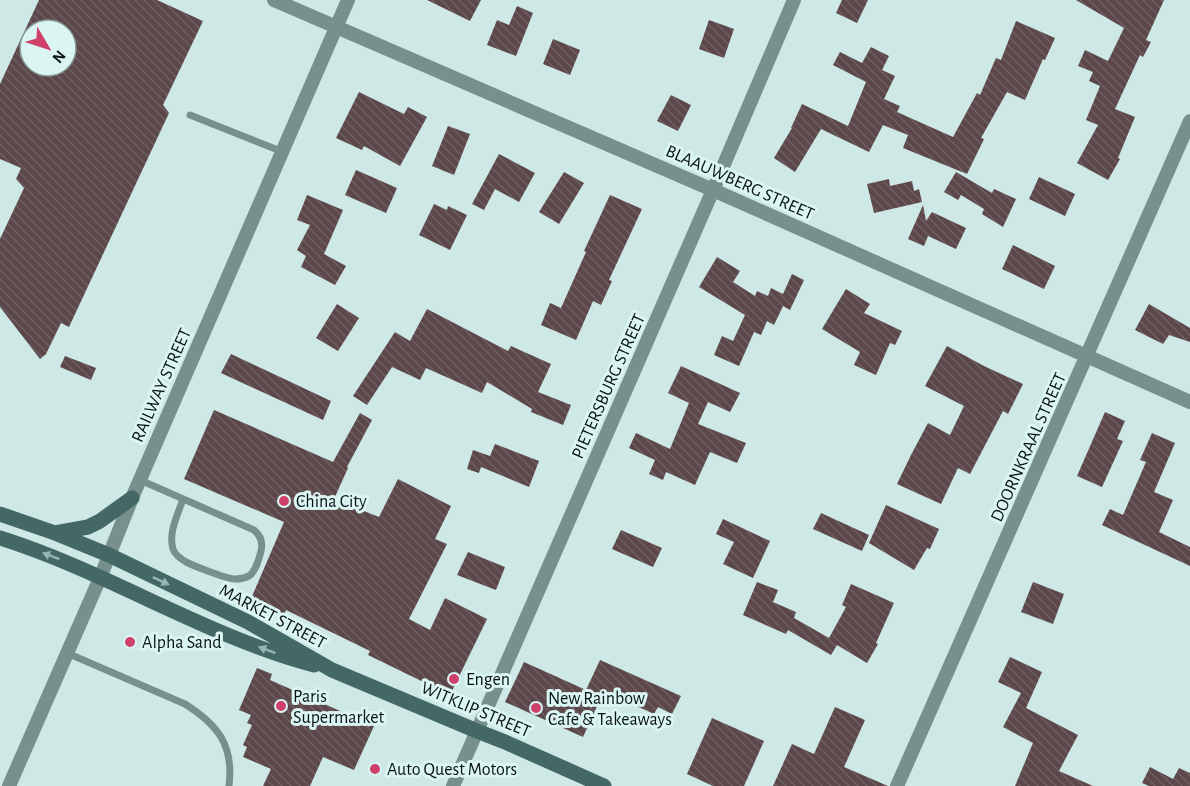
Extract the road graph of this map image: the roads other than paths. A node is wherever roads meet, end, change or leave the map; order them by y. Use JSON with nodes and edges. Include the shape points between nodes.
{"nodes":[{"id":1,"x":274,"y":0,"type":"edge"},
{"id":2,"x":348,"y":0,"type":"edge"},
{"id":3,"x":794,"y":0,"type":"edge"},
{"id":4,"x":337,"y":27,"type":"junction"},
{"id":5,"x":190,"y":115,"type":"dead end"},
{"id":6,"x":1190,"y":121,"type":"edge"},
{"id":7,"x":283,"y":152,"type":"junction"},
{"id":8,"x":713,"y":190,"type":"junction"},
{"id":9,"x":1087,"y":357,"type":"junction"},
{"id":10,"x":1190,"y":402,"type":"edge"},
{"id":11,"x":140,"y":480,"type":"junction"},
{"id":12,"x":132,"y":498,"type":"junction"},
{"id":13,"x":183,"y":499,"type":"junction"},
{"id":14,"x":0,"y":514,"type":"edge"},
{"id":15,"x":55,"y":533,"type":"junction"},
{"id":16,"x":0,"y":538,"type":"edge"},
{"id":17,"x":109,"y":555,"type":"junction"},
{"id":18,"x":100,"y":578,"type":"junction"},
{"id":19,"x":67,"y":653,"type":"junction"},
{"id":20,"x":332,"y":670,"type":"junction"},
{"id":21,"x":477,"y":731,"type":"junction"},
{"id":22,"x":584,"y":782,"type":"edge"},
{"id":23,"x":9,"y":786,"type":"edge"},
{"id":24,"x":229,"y":786,"type":"edge"},
{"id":25,"x":453,"y":786,"type":"edge"},
{"id":26,"x":604,"y":786,"type":"edge"},
{"id":27,"x":897,"y":786,"type":"edge"}],
"edges":[{"from":1,"to":4,"type":"street","name":"BLAAUWBERG STREET"},
{"from":2,"to":4,"type":"street","name":"RAILWAY STREET"},
{"from":3,"to":8,"type":"street","name":"PIETERSBURG STREET"},
{"from":4,"to":7,"type":"street","name":"RAILWAY STREET"},
{"from":4,"to":8,"type":"street","name":"BLAAUWBERG STREET"},
{"from":5,"to":7,"type":"lane"},
{"from":6,"to":9,"type":"street","name":"DOORNKRAAL STREET"},
{"from":7,"to":11,"type":"street","name":"RAILWAY STREET"},
{"from":8,"to":9,"type":"street","name":"BLAAUWBERG STREET"},
{"from":8,"to":21,"type":"street","name":"PIETERSBURG STREET"},
{"from":9,"to":10,"type":"street","name":"BLAAUWBERG STREET"},
{"from":9,"to":27,"type":"street","name":"DOORNKRAAL STREET"},
{"from":11,"to":12,"type":"street","name":"RAILWAY STREET"},
{"from":11,"to":13,"type":"lane"},
{"from":12,"to":15,"type":"main road","via":[[88,527]]},
{"from":12,"to":17,"type":"street","name":"RAILWAY STREET"},
{"from":13,"to":13,"type":"lane","via":[[258,533],[262,548],[252,573],[234,579],[186,562],[175,554],[172,535]]},
{"from":14,"to":15,"type":"main road","name":"MARKET STREET"},
{"from":15,"to":17,"type":"main road","name":"MARKET STREET"},
{"from":18,"to":16,"type":"main road","name":"MARKET STREET","one_way":true},
{"from":17,"to":18,"type":"street","name":"RAILWAY STREET"},
{"from":17,"to":20,"type":"main road","name":"MARKET STREET","one_way":true,"via":[[248,622]]},
{"from":18,"to":19,"type":"street","name":"RAILWAY STREET"},
{"from":20,"to":18,"type":"main road","name":"MARKET STREET","one_way":true,"via":[[242,641]]},
{"from":19,"to":23,"type":"street","name":"RAILWAY STREET"},
{"from":19,"to":24,"type":"lane","via":[[199,712],[226,746]]},
{"from":20,"to":21,"type":"main road","name":"WITKLIP STREET"},
{"from":21,"to":22,"type":"main road","name":"WITKLIP STREET"},
{"from":21,"to":25,"type":"street","name":"PIETERSBURG STREET"},
{"from":22,"to":26,"type":"main road","name":"WITKLIP STREET"}]}
